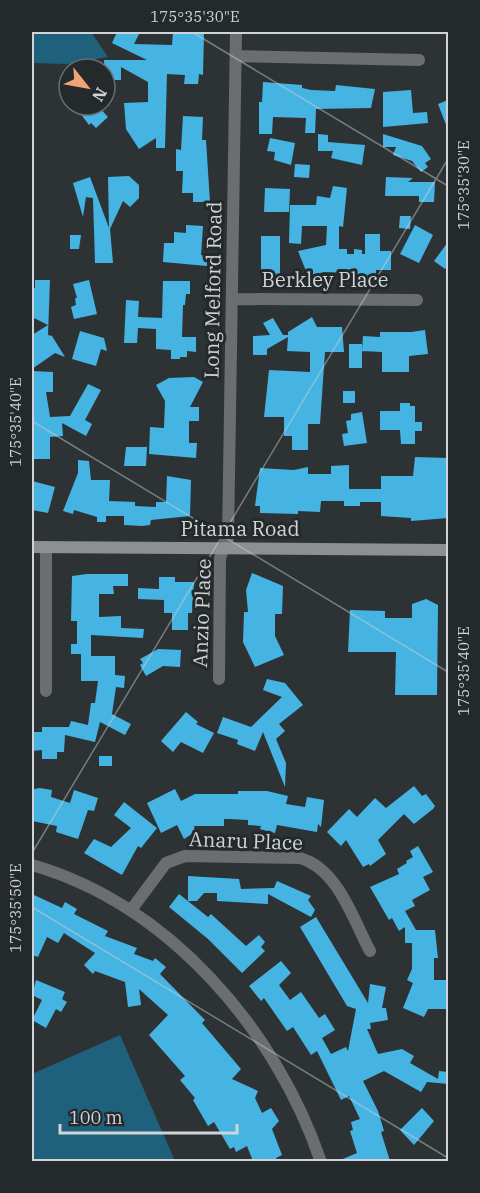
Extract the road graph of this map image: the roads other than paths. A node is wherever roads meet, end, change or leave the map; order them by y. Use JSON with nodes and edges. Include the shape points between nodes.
{"nodes":[{"id":1,"x":236,"y":32,"type":"edge"},
{"id":2,"x":236,"y":56,"type":"junction"},
{"id":3,"x":419,"y":60,"type":"dead end"},
{"id":4,"x":232,"y":299,"type":"junction"},
{"id":5,"x":417,"y":300,"type":"dead end"},
{"id":6,"x":32,"y":547,"type":"edge"},
{"id":7,"x":46,"y":547,"type":"junction"},
{"id":8,"x":224,"y":548,"type":"junction"},
{"id":9,"x":448,"y":550,"type":"edge"},
{"id":10,"x":219,"y":679,"type":"dead end"},
{"id":11,"x":46,"y":691,"type":"dead end"},
{"id":12,"x":32,"y":865,"type":"edge"},
{"id":13,"x":131,"y":910,"type":"junction"},
{"id":14,"x":370,"y":951,"type":"dead end"},
{"id":15,"x":321,"y":1161,"type":"edge"}],
"edges":[{"from":1,"to":2,"type":"street","name":"Long Melford Road"},
{"from":2,"to":3,"type":"street"},
{"from":2,"to":4,"type":"street","name":"Long Melford Road"},
{"from":4,"to":5,"type":"street","name":"Berkley Place"},
{"from":4,"to":8,"type":"street","name":"Long Melford Road","via":[[228,538]]},
{"from":6,"to":7,"type":"street","name":"Pitama Road"},
{"from":7,"to":8,"type":"street","name":"Pitama Road"},
{"from":7,"to":11,"type":"street"},
{"from":8,"to":9,"type":"street","name":"Pitama Road"},
{"from":8,"to":10,"type":"street","name":"Anzio Place","via":[[220,558]]},
{"from":12,"to":13,"type":"street","via":[[89,885]]},
{"from":13,"to":14,"type":"street","name":"Anaru Place","via":[[166,863],[185,856],[300,858],[330,877]]},
{"from":13,"to":15,"type":"street","via":[[193,961],[255,1034],[291,1094]]}]}
